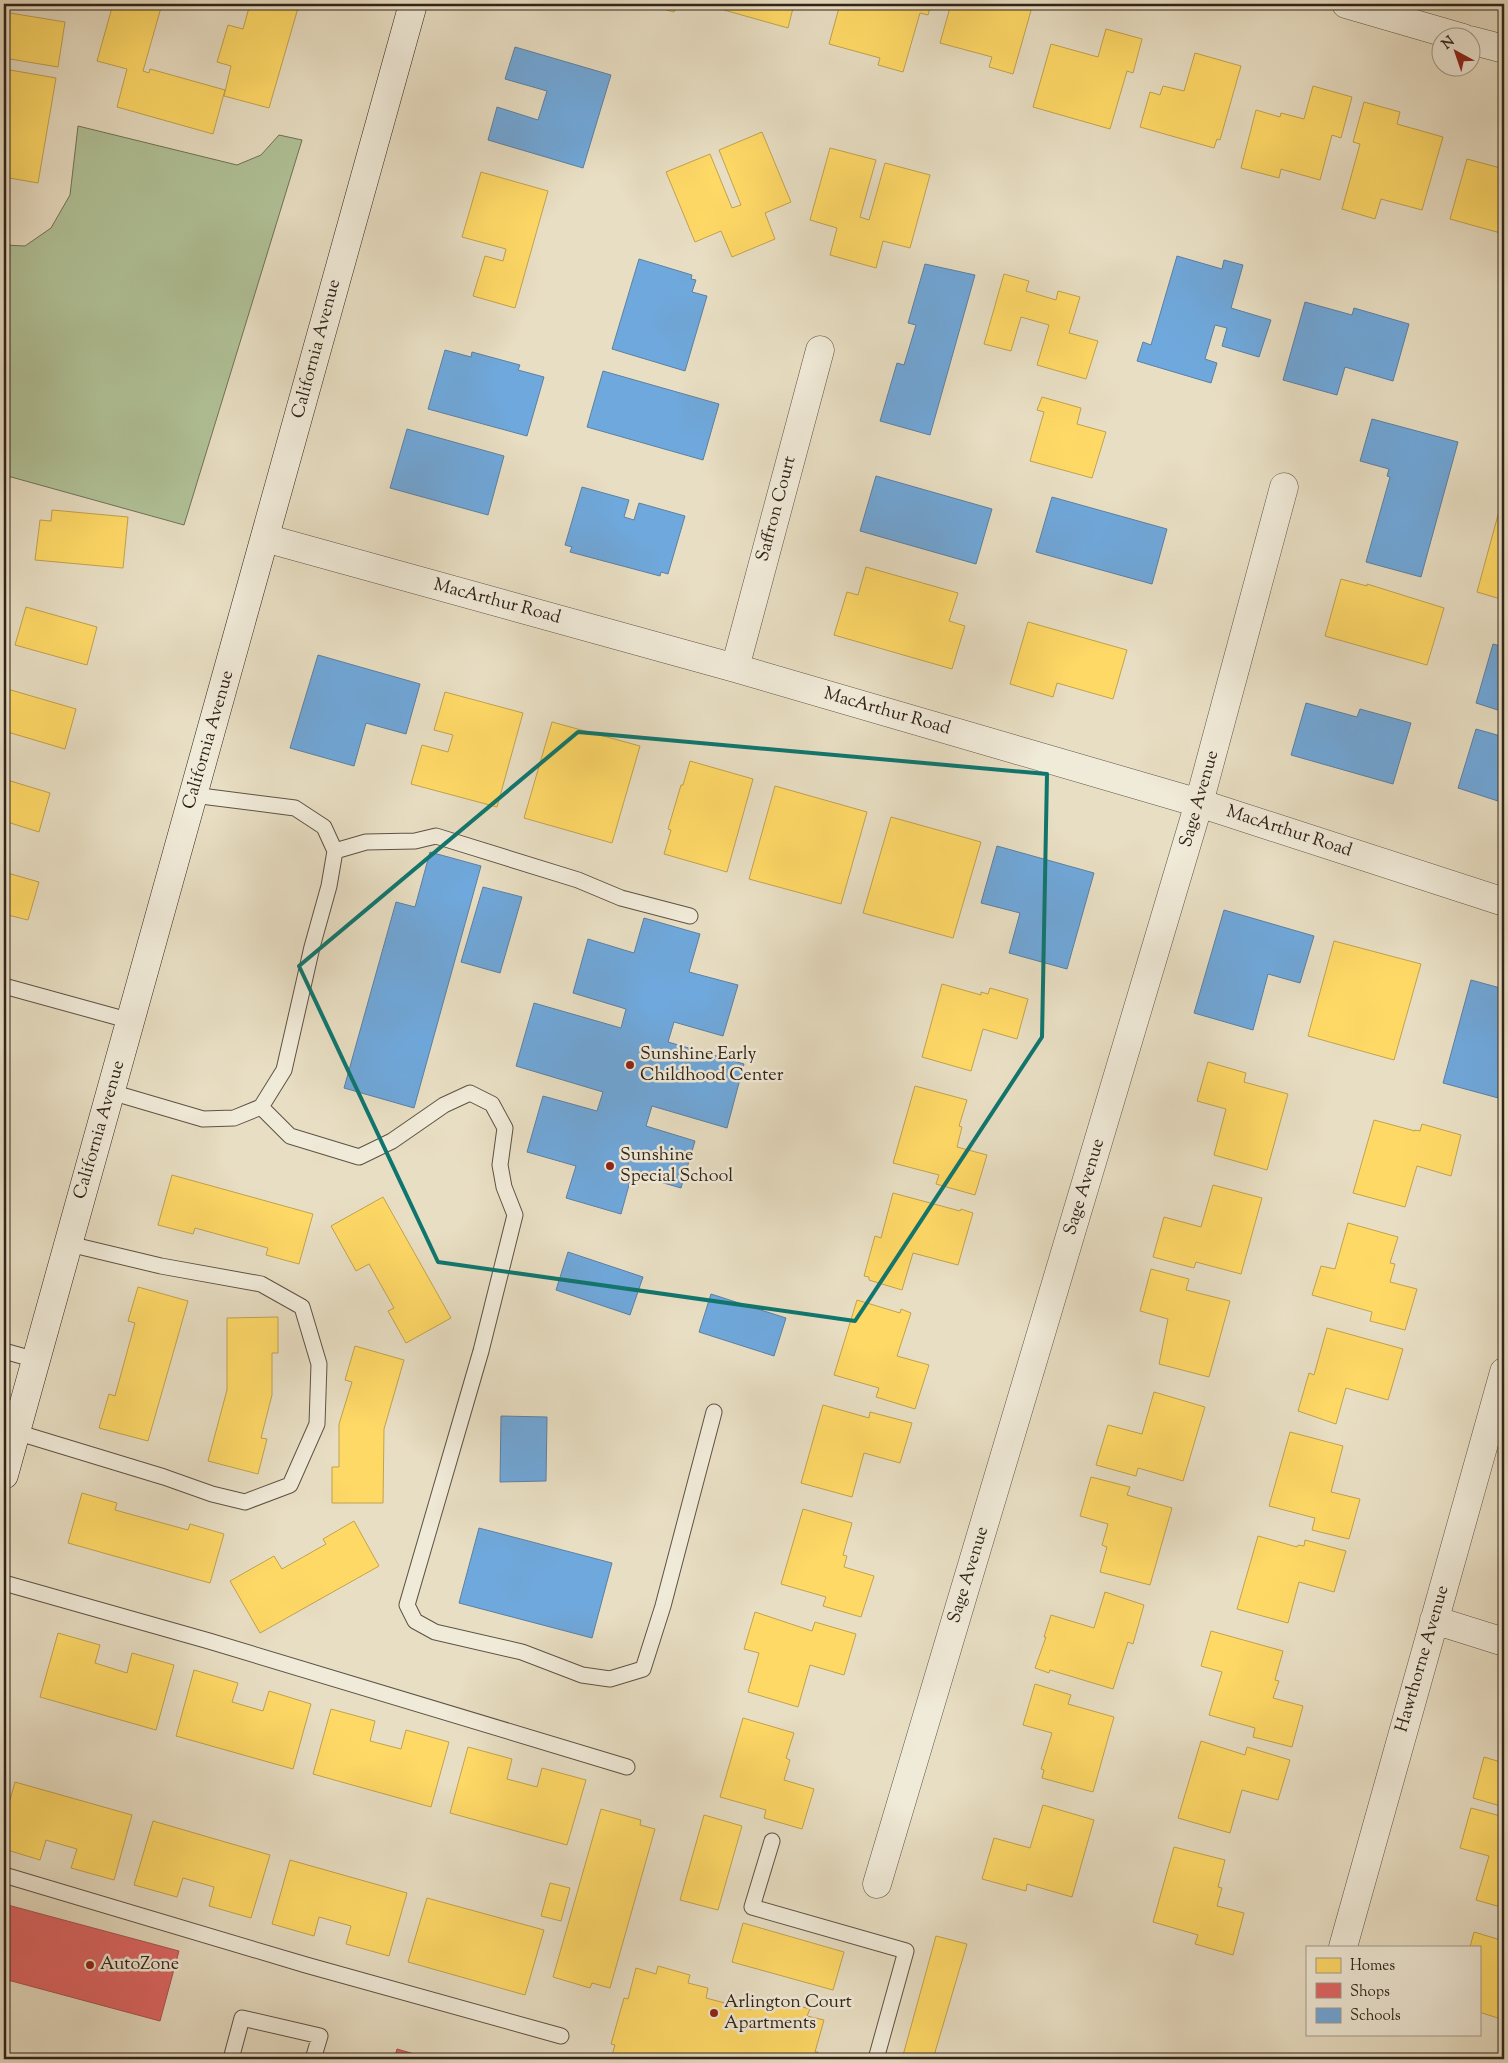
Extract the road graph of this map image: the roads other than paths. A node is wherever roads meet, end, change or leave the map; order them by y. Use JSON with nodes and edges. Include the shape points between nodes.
{"nodes":[{"id":1,"x":413,"y":4,"type":"edge"},
{"id":2,"x":1346,"y":4,"type":"edge"},
{"id":3,"x":1430,"y":28,"type":"edge"},
{"id":4,"x":1480,"y":43,"type":"edge"},
{"id":5,"x":1504,"y":49,"type":"edge"},
{"id":6,"x":820,"y":350,"type":"dead end"},
{"id":7,"x":1284,"y":487,"type":"dead end"},
{"id":8,"x":265,"y":538,"type":"junction"},
{"id":9,"x":735,"y":668,"type":"junction"},
{"id":10,"x":194,"y":794,"type":"junction"},
{"id":11,"x":1200,"y":803,"type":"junction"},
{"id":12,"x":335,"y":851,"type":"junction"},
{"id":13,"x":1504,"y":902,"type":"edge"},
{"id":14,"x":690,"y":916,"type":"dead end"},
{"id":15,"x":4,"y":986,"type":"edge"},
{"id":16,"x":131,"y":1020,"type":"junction"},
{"id":17,"x":111,"y":1092,"type":"junction"},
{"id":18,"x":261,"y":1107,"type":"junction"},
{"id":19,"x":68,"y":1244,"type":"junction"},
{"id":20,"x":4,"y":1351,"type":"edge"},
{"id":21,"x":36,"y":1360,"type":"junction"},
{"id":22,"x":1504,"y":1372,"type":"edge"},
{"id":23,"x":714,"y":1412,"type":"dead end"},
{"id":24,"x":16,"y":1432,"type":"junction"},
{"id":25,"x":4,"y":1475,"type":"edge"},
{"id":26,"x":4,"y":1584,"type":"edge"},
{"id":27,"x":1434,"y":1620,"type":"junction"},
{"id":28,"x":1504,"y":1642,"type":"edge"},
{"id":29,"x":627,"y":1767,"type":"dead end"},
{"id":30,"x":772,"y":1841,"type":"dead end"},
{"id":31,"x":4,"y":1875,"type":"edge"},
{"id":32,"x":877,"y":1884,"type":"dead end"},
{"id":33,"x":1343,"y":1946,"type":"edge"},
{"id":34,"x":561,"y":2036,"type":"dead end"},
{"id":35,"x":231,"y":2059,"type":"edge"},
{"id":36,"x":313,"y":2059,"type":"edge"},
{"id":37,"x":876,"y":2059,"type":"edge"}],
"edges":[{"from":1,"to":8,"type":"street","name":"California Avenue"},
{"from":2,"to":3,"type":"street"},
{"from":4,"to":5,"type":"street"},
{"from":6,"to":9,"type":"street","name":"Saffron Court"},
{"from":7,"to":11,"type":"street","name":"Sage Avenue"},
{"from":8,"to":9,"type":"street","name":"MacArthur Road"},
{"from":8,"to":10,"type":"street","name":"California Avenue"},
{"from":9,"to":11,"type":"street","name":"MacArthur Road"},
{"from":10,"to":12,"type":"lane","via":[[295,808],[324,827]]},
{"from":10,"to":16,"type":"street","name":"California Avenue"},
{"from":11,"to":13,"type":"street","name":"MacArthur Road"},
{"from":11,"to":32,"type":"street","name":"Sage Avenue"},
{"from":12,"to":14,"type":"lane","via":[[366,842],[436,836],[578,880],[621,898]]},
{"from":12,"to":18,"type":"lane","via":[[284,1070]]},
{"from":15,"to":16,"type":"lane"},
{"from":16,"to":17,"type":"street","name":"California Avenue"},
{"from":17,"to":18,"type":"lane","via":[[204,1119],[234,1118]]},
{"from":17,"to":19,"type":"street","name":"California Avenue"},
{"from":18,"to":23,"type":"lane","via":[[290,1136],[359,1157],[392,1141],[444,1105],[470,1093],[492,1104],[505,1128],[500,1165],[515,1215],[481,1351],[407,1605],[415,1621],[435,1632],[522,1652],[582,1675],[610,1679],[643,1669],[663,1606]]},
{"from":19,"to":21,"type":"street","name":"California Avenue"},
{"from":19,"to":24,"type":"lane","via":[[161,1266],[261,1284],[302,1307],[319,1364],[316,1424],[290,1485],[245,1502]]},
{"from":20,"to":21,"type":"lane"},
{"from":21,"to":24,"type":"street","name":"California Avenue"},
{"from":22,"to":27,"type":"street","name":"Hawthorne Avenue"},
{"from":24,"to":25,"type":"street","name":"California Avenue"},
{"from":26,"to":29,"type":"lane","via":[[209,1641]]},
{"from":27,"to":28,"type":"street"},
{"from":27,"to":33,"type":"street","name":"Hawthorne Avenue"},
{"from":30,"to":37,"type":"lane","via":[[752,1908],[906,1951]]},
{"from":31,"to":34,"type":"lane","via":[[306,1966]]},
{"from":35,"to":36,"type":"lane","via":[[242,2018],[320,2036]]}]}
